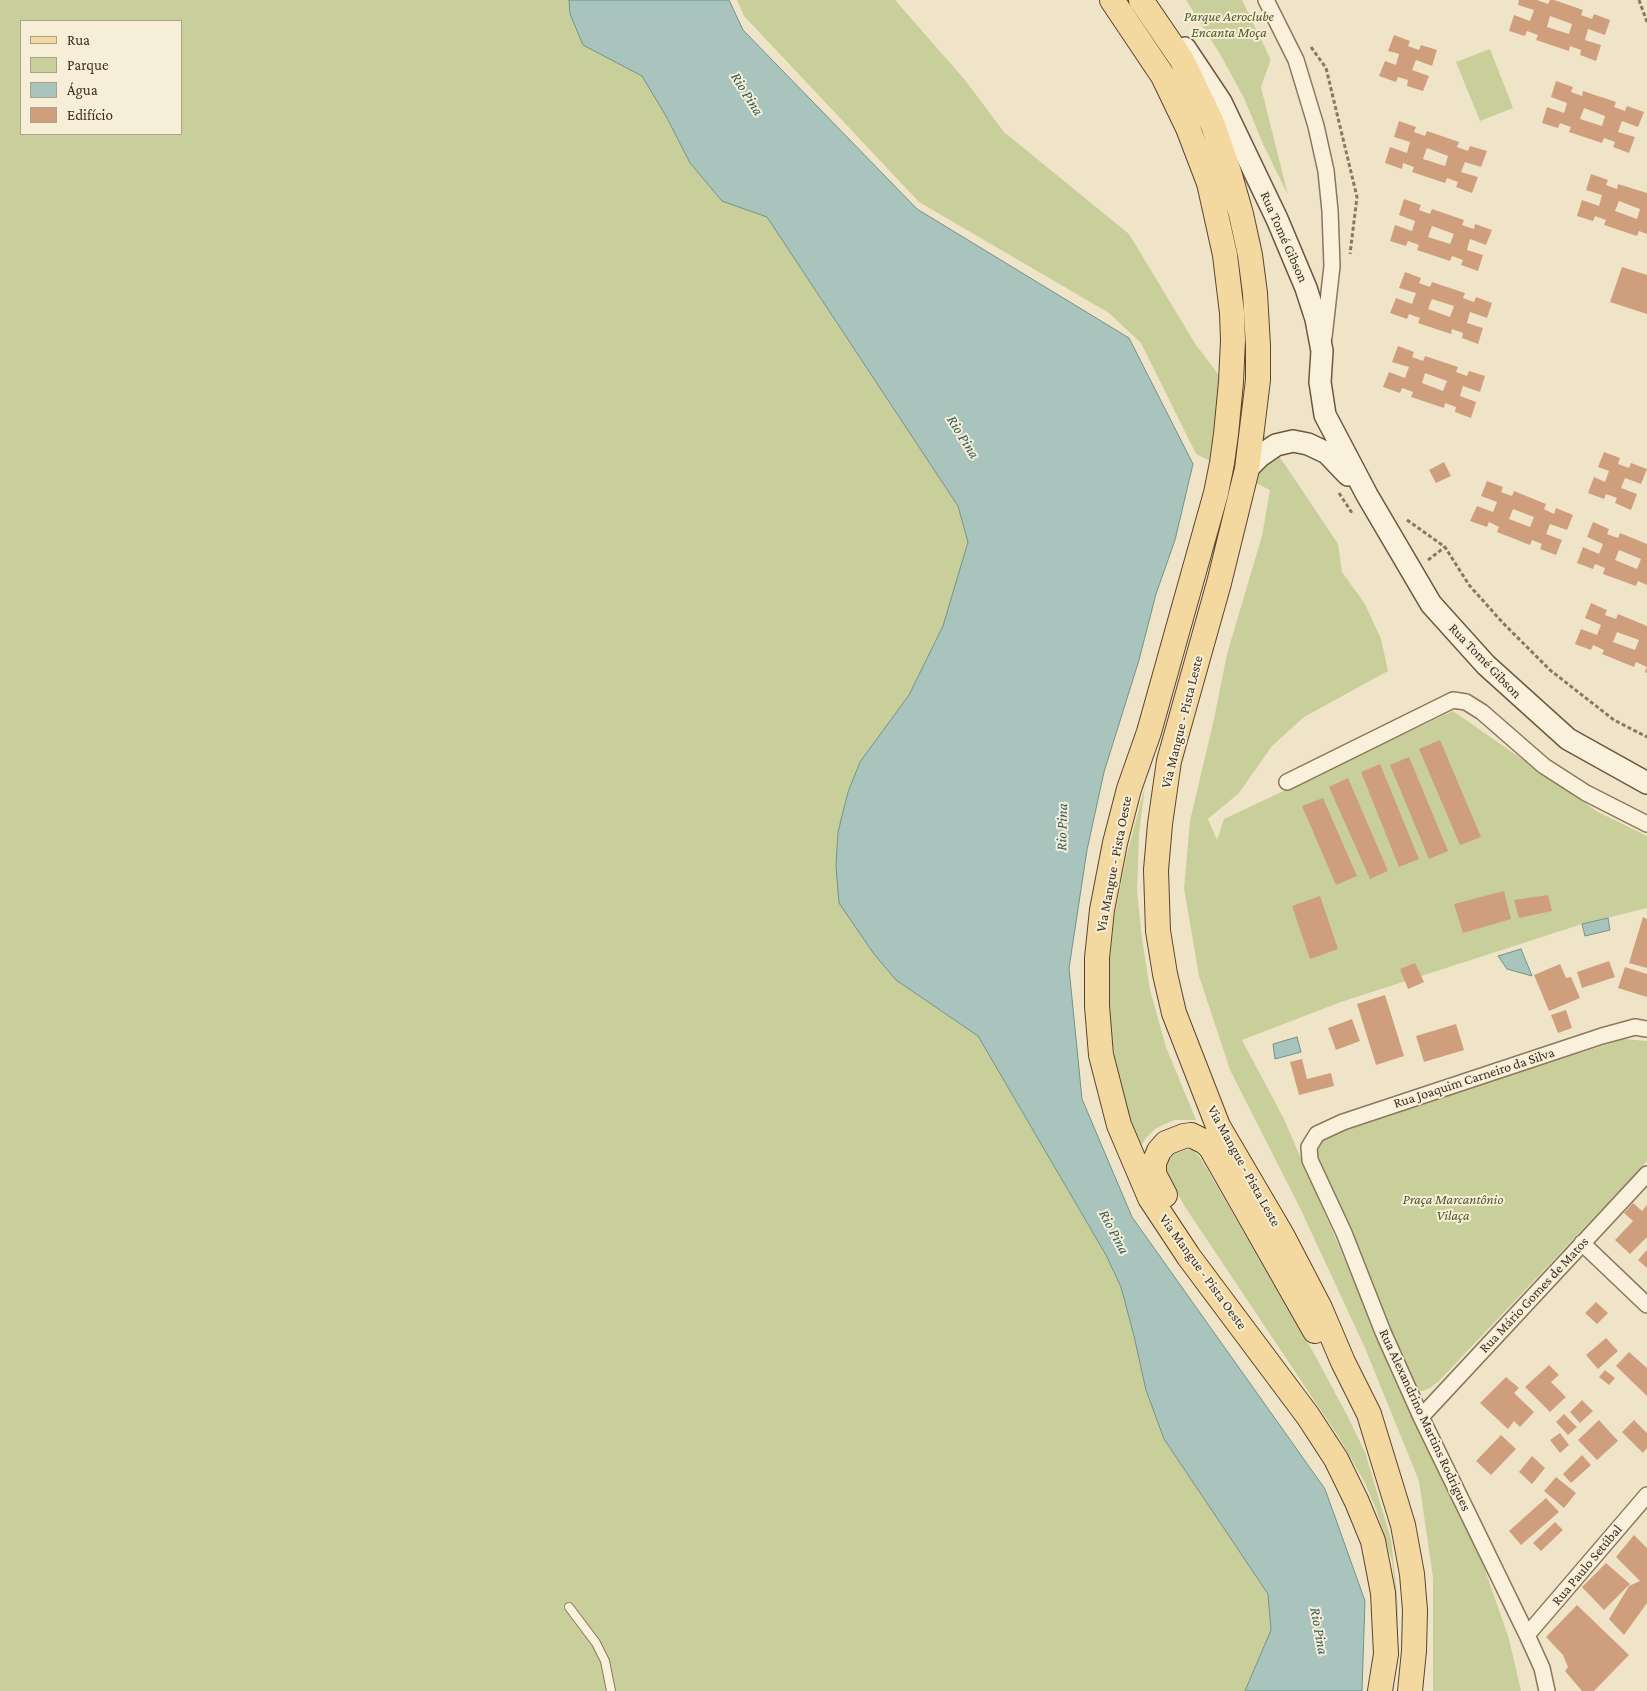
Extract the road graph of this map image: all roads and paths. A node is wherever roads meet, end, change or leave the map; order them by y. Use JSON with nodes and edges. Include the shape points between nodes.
{"nodes":[{"id":1,"x":1112,"y":0,"type":"edge"},
{"id":2,"x":1141,"y":0,"type":"edge"},
{"id":3,"x":1146,"y":0,"type":"edge"},
{"id":4,"x":1266,"y":0,"type":"edge"},
{"id":5,"x":1639,"y":0,"type":"edge"},
{"id":6,"x":1647,"y":22,"type":"edge"},
{"id":7,"x":1306,"y":41,"type":"dead end"},
{"id":8,"x":1350,"y":259,"type":"dead end"},
{"id":9,"x":1322,"y":351,"type":"junction"},
{"id":10,"x":1247,"y":470,"type":"junction"},
{"id":11,"x":1367,"y":495,"type":"junction"},
{"id":12,"x":1403,"y":514,"type":"dead end"},
{"id":13,"x":1647,"y":736,"type":"edge"},
{"id":14,"x":1287,"y":782,"type":"dead end"},
{"id":15,"x":1647,"y":783,"type":"edge"},
{"id":16,"x":1647,"y":824,"type":"edge"},
{"id":17,"x":1647,"y":1029,"type":"edge"},
{"id":18,"x":1309,"y":1147,"type":"joint"},
{"id":19,"x":1647,"y":1174,"type":"edge"},
{"id":20,"x":1582,"y":1243,"type":"junction"},
{"id":21,"x":1647,"y":1305,"type":"edge"},
{"id":22,"x":1231,"y":1312,"type":"junction"},
{"id":23,"x":1420,"y":1416,"type":"junction"},
{"id":24,"x":1372,"y":1424,"type":"junction"},
{"id":25,"x":1647,"y":1494,"type":"edge"},
{"id":26,"x":569,"y":1607,"type":"dead end"},
{"id":27,"x":1527,"y":1635,"type":"junction"},
{"id":28,"x":611,"y":1691,"type":"edge"},
{"id":29,"x":1380,"y":1691,"type":"edge"},
{"id":30,"x":1410,"y":1691,"type":"edge"},
{"id":31,"x":1547,"y":1691,"type":"edge"}],
"edges":[{"from":1,"to":22,"type":"main road","name":"Via Mangue - Pista Oeste","via":[[1163,76],[1188,128],[1209,183],[1225,255],[1232,313],[1231,382],[1224,453],[1216,493],[1149,732],[1129,789],[1102,910],[1097,958],[1101,1056],[1119,1125],[1150,1198]]},
{"from":2,"to":10,"type":"main road","name":"Via Mangue - Pista Leste","via":[[1182,60],[1213,125],[1241,214],[1255,293],[1258,346],[1258,380]]},
{"from":3,"to":9,"type":"street","name":"Rua Tomé Gibson","via":[[1179,39],[1221,102],[1306,288]]},
{"from":4,"to":9,"type":"street","via":[[1296,60],[1326,171],[1332,266]]},
{"from":5,"to":6,"type":"path"},
{"from":7,"to":8,"type":"path","via":[[1326,68],[1357,197]]},
{"from":9,"to":11,"type":"street","name":"Rua Tomé Gibson","via":[[1320,382],[1325,415]]},
{"from":10,"to":11,"type":"street","name":"Rua Tomé Gibson","via":[[1276,445],[1293,441],[1308,444],[1326,453]]},
{"from":10,"to":24,"type":"main road","name":"Via Mangue - Pista Leste","via":[[1170,761],[1156,870],[1158,931],[1174,1013],[1218,1126],[1282,1235],[1320,1308]]},
{"from":11,"to":15,"type":"street","name":"Rua Tomé Gibson","via":[[1431,604],[1486,665],[1568,739]]},
{"from":12,"to":13,"type":"path","via":[[1408,522],[1445,547],[1469,585],[1550,670],[1614,720]]},
{"from":14,"to":16,"type":"street","via":[[1453,700],[1466,702],[1482,712],[1544,766]]},
{"from":17,"to":18,"type":"street","name":"Rua Joaquim Carneiro da Silva","via":[[1635,1027],[1602,1036],[1343,1122],[1317,1134]]},
{"from":18,"to":23,"type":"street","name":"Rua Alexandrino Martins Rodrigues","via":[[1310,1160]]},
{"from":19,"to":20,"type":"street","name":"Rua Mário Gomes de Matos"},
{"from":20,"to":21,"type":"street"},
{"from":20,"to":23,"type":"street","name":"Rua Mário Gomes de Matos"},
{"from":22,"to":24,"type":"main road","via":[[1154,1174],[1154,1163],[1166,1143],[1184,1136],[1199,1138],[1211,1148],[1323,1346]]},
{"from":22,"to":29,"type":"main road","name":"Via Mangue - Pista Oeste","via":[[1336,1459],[1373,1540],[1383,1593],[1386,1654]]},
{"from":23,"to":27,"type":"street","name":"Rua Alexandrino Martins Rodrigues"},
{"from":24,"to":30,"type":"main road","name":"Via Mangue - Pista Leste","via":[[1403,1525],[1412,1574],[1415,1610]]},
{"from":25,"to":27,"type":"street","name":"Rua Paulo Setúbal"},
{"from":26,"to":28,"type":"lane","via":[[606,1661]]},
{"from":27,"to":31,"type":"street","name":"Rua Alexandrino Martins Rodrigues","via":[[1542,1668]]}]}
